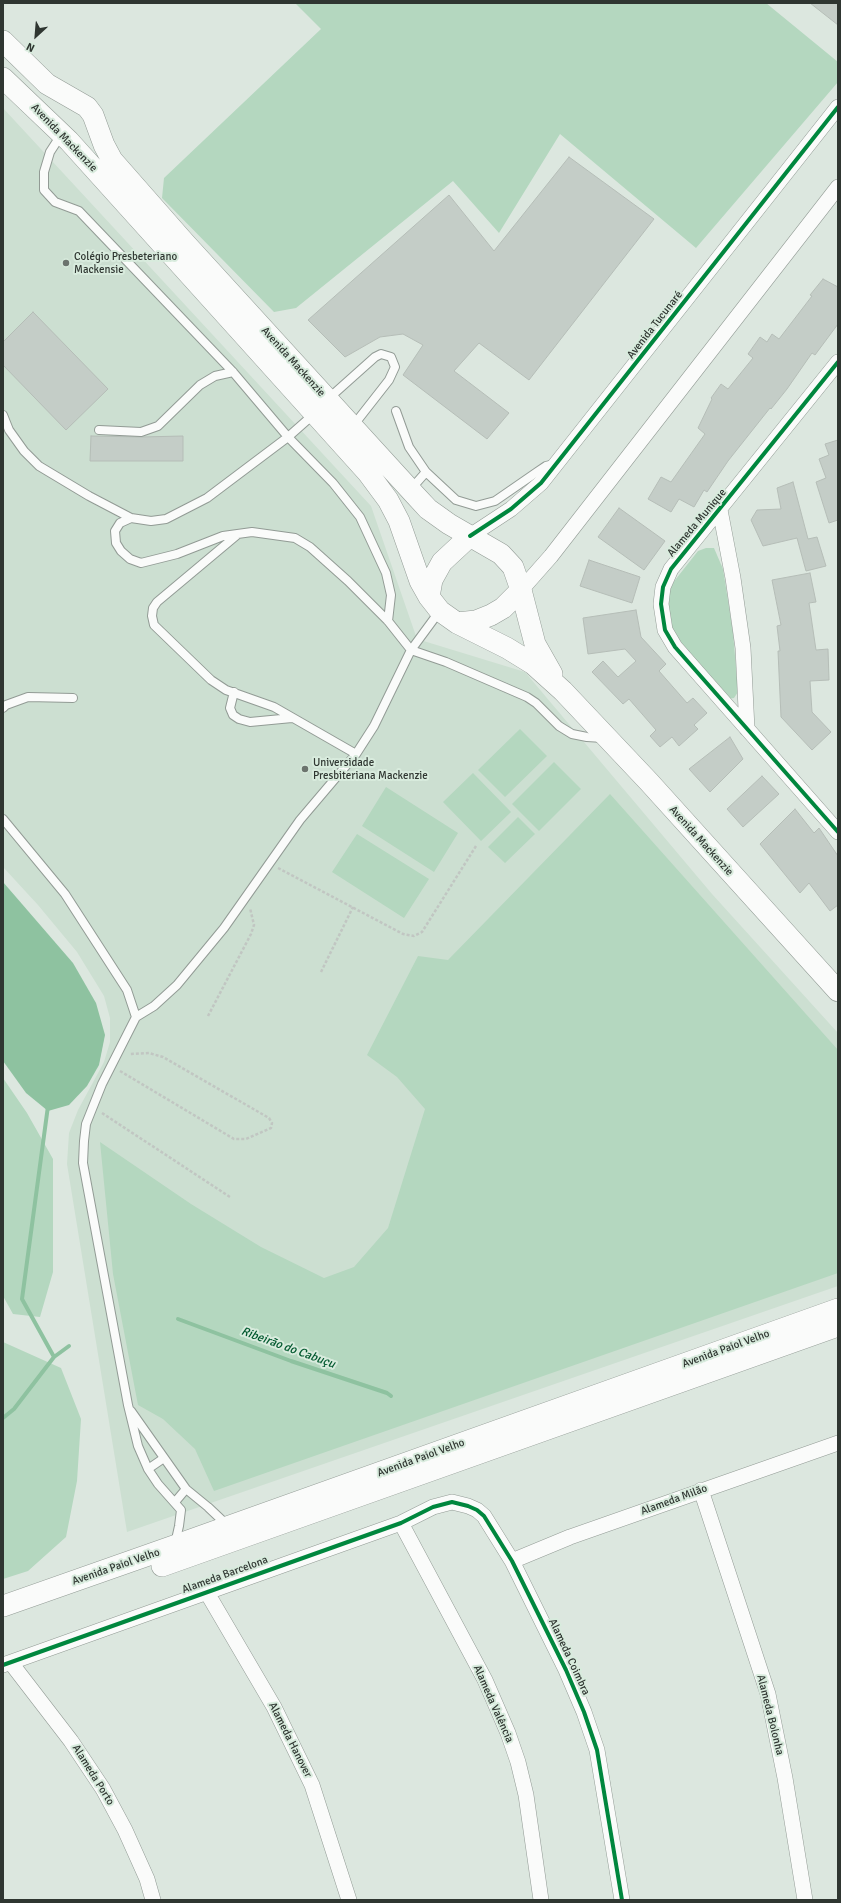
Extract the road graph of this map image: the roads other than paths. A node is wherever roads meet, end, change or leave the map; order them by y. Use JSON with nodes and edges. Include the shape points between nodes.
{"nodes":[{"id":1,"x":3,"y":41,"type":"edge"},
{"id":2,"x":4,"y":80,"type":"edge"},
{"id":3,"x":80,"y":102,"type":"junction"},
{"id":4,"x":838,"y":108,"type":"edge"},
{"id":5,"x":94,"y":121,"type":"junction"},
{"id":6,"x":62,"y":134,"type":"junction"},
{"id":7,"x":838,"y":187,"type":"edge"},
{"id":8,"x":838,"y":362,"type":"edge"},
{"id":9,"x":234,"y":372,"type":"junction"},
{"id":10,"x":321,"y":406,"type":"junction"},
{"id":11,"x":396,"y":411,"type":"dead end"},
{"id":12,"x":3,"y":414,"type":"edge"},
{"id":13,"x":352,"y":427,"type":"junction"},
{"id":14,"x":99,"y":430,"type":"dead end"},
{"id":15,"x":288,"y":437,"type":"junction"},
{"id":16,"x":557,"y":464,"type":"junction"},
{"id":17,"x":426,"y":472,"type":"junction"},
{"id":18,"x":410,"y":490,"type":"junction"},
{"id":19,"x":720,"y":510,"type":"junction"},
{"id":20,"x":131,"y":518,"type":"junction"},
{"id":21,"x":237,"y":534,"type":"junction"},
{"id":22,"x":470,"y":536,"type":"junction"},
{"id":23,"x":521,"y":590,"type":"junction"},
{"id":24,"x":434,"y":604,"type":"junction"},
{"id":25,"x":388,"y":620,"type":"junction"},
{"id":26,"x":457,"y":623,"type":"junction"},
{"id":27,"x":411,"y":650,"type":"junction"},
{"id":28,"x":563,"y":691,"type":"junction"},
{"id":29,"x":234,"y":692,"type":"junction"},
{"id":30,"x":73,"y":698,"type":"dead end"},
{"id":31,"x":3,"y":708,"type":"edge"},
{"id":32,"x":292,"y":718,"type":"junction"},
{"id":33,"x":747,"y":729,"type":"junction"},
{"id":34,"x":607,"y":738,"type":"junction"},
{"id":35,"x":356,"y":754,"type":"junction"},
{"id":36,"x":3,"y":819,"type":"edge"},
{"id":37,"x":838,"y":832,"type":"edge"},
{"id":38,"x":838,"y":992,"type":"edge"},
{"id":39,"x":136,"y":1017,"type":"junction"},
{"id":40,"x":838,"y":1309,"type":"edge"},
{"id":41,"x":838,"y":1326,"type":"edge"},
{"id":42,"x":128,"y":1405,"type":"junction"},
{"id":43,"x":838,"y":1443,"type":"edge"},
{"id":44,"x":164,"y":1458,"type":"junction"},
{"id":45,"x":148,"y":1469,"type":"junction"},
{"id":46,"x":186,"y":1489,"type":"junction"},
{"id":47,"x":701,"y":1490,"type":"junction"},
{"id":48,"x":175,"y":1502,"type":"junction"},
{"id":49,"x":452,"y":1502,"type":"joint"},
{"id":50,"x":401,"y":1523,"type":"junction"},
{"id":51,"x":230,"y":1527,"type":"junction"},
{"id":52,"x":174,"y":1546,"type":"junction"},
{"id":53,"x":512,"y":1561,"type":"junction"},
{"id":54,"x":206,"y":1591,"type":"junction"},
{"id":55,"x":3,"y":1606,"type":"edge"},
{"id":56,"x":3,"y":1621,"type":"edge"},
{"id":57,"x":7,"y":1664,"type":"edge"},
{"id":58,"x":153,"y":1900,"type":"edge"},
{"id":59,"x":349,"y":1900,"type":"edge"},
{"id":60,"x":541,"y":1900,"type":"edge"},
{"id":61,"x":622,"y":1900,"type":"edge"},
{"id":62,"x":805,"y":1900,"type":"edge"}],
"edges":[{"from":1,"to":3,"type":"main road","name":"Avenida Mackenzie","via":[[47,84]]},
{"from":2,"to":6,"type":"main road","name":"Avenida Mackenzie"},
{"from":3,"to":5,"type":"main road","name":"Avenida Mackenzie","via":[[87,107]]},
{"from":3,"to":6,"type":"main road","via":[[70,102],[62,107],[58,115]]},
{"from":4,"to":16,"type":"street","name":"Avenida Tucunaré"},
{"from":5,"to":6,"type":"main road","via":[[91,130],[76,141]]},
{"from":5,"to":10,"type":"main road","name":"Avenida Mackenzie","via":[[112,160]]},
{"from":6,"to":9,"type":"lane","via":[[50,152],[44,172],[44,190],[56,202],[79,211]]},
{"from":6,"to":10,"type":"main road","name":"Avenida Mackenzie"},
{"from":7,"to":23,"type":"street","via":[[552,556]]},
{"from":8,"to":19,"type":"street","name":"Alameda Munique"},
{"from":9,"to":14,"type":"lane","via":[[215,376],[200,385],[158,426],[141,432]]},
{"from":9,"to":15,"type":"lane"},
{"from":10,"to":13,"type":"main road","name":"Avenida Mackenzie"},
{"from":10,"to":13,"type":"lane","via":[[375,357],[381,354],[391,357],[395,367],[389,380]]},
{"from":10,"to":15,"type":"lane"},
{"from":10,"to":24,"type":"main road","name":"Avenida Mackenzie","via":[[388,500],[400,523],[418,575]]},
{"from":11,"to":17,"type":"lane","via":[[409,447]]},
{"from":12,"to":20,"type":"lane","via":[[9,430],[39,466],[88,496]]},
{"from":13,"to":18,"type":"main road","name":"Avenida Mackenzie"},
{"from":15,"to":20,"type":"lane","via":[[207,498],[166,519],[151,521]]},
{"from":15,"to":25,"type":"lane","via":[[333,483],[360,517],[386,573],[391,595]]},
{"from":16,"to":17,"type":"lane","via":[[546,466],[494,501],[476,506],[456,500]]},
{"from":16,"to":22,"type":"street","name":"Avenida Tucunaré","via":[[526,497]]},
{"from":17,"to":18,"type":"lane"},
{"from":18,"to":22,"type":"main road","name":"Avenida Mackenzie","via":[[428,508]]},
{"from":19,"to":33,"type":"street","name":"Alameda Munique","via":[[743,648]]},
{"from":19,"to":33,"type":"street","name":"Alameda Munique","via":[[693,539],[671,569],[663,587],[662,617],[665,630],[675,647]]},
{"from":20,"to":21,"type":"lane","via":[[120,523],[115,531],[116,543],[130,559],[141,563],[176,554],[222,536]]},
{"from":21,"to":25,"type":"lane","via":[[252,532],[294,538],[310,547]]},
{"from":21,"to":29,"type":"lane","via":[[157,602],[152,616],[154,625],[211,680]]},
{"from":22,"to":23,"type":"main road","name":"Avenida Mackenzie","via":[[502,554],[512,567]]},
{"from":22,"to":24,"type":"main road","via":[[442,562],[432,580]]},
{"from":23,"to":26,"type":"main road","via":[[503,608],[491,615],[476,621]]},
{"from":23,"to":28,"type":"main road","name":"Avenida Mackenzie","via":[[535,644]]},
{"from":24,"to":26,"type":"main road","name":"Avenida Mackenzie"},
{"from":24,"to":27,"type":"lane"},
{"from":25,"to":27,"type":"lane"},
{"from":26,"to":28,"type":"main road","name":"Avenida Mackenzie","via":[[533,664]]},
{"from":27,"to":34,"type":"lane","via":[[446,662],[526,697],[572,734],[587,738]]},
{"from":27,"to":35,"type":"lane","via":[[374,726]]},
{"from":28,"to":34,"type":"main road","name":"Avenida Mackenzie"},
{"from":29,"to":32,"type":"lane","via":[[274,707]]},
{"from":29,"to":32,"type":"lane","via":[[230,708],[233,715],[239,719],[250,722]]},
{"from":30,"to":31,"type":"lane","via":[[28,696]]},
{"from":32,"to":35,"type":"lane"},
{"from":33,"to":37,"type":"street","name":"Alameda Munique"},
{"from":34,"to":38,"type":"main road","name":"Avenida Mackenzie"},
{"from":35,"to":39,"type":"lane","via":[[300,820],[224,928],[177,986],[154,1006]]},
{"from":36,"to":39,"type":"lane","via":[[65,894],[127,990]]},
{"from":39,"to":42,"type":"lane","via":[[92,1106],[86,1124],[83,1163]]},
{"from":40,"to":51,"type":"main road","name":"Avenida Paiol Velho"},
{"from":41,"to":56,"type":"main road","name":"Avenida Paiol Velho"},
{"from":42,"to":44,"type":"lane"},
{"from":42,"to":45,"type":"lane","via":[[138,1446]]},
{"from":43,"to":47,"type":"street","name":"Alameda Milão"},
{"from":44,"to":45,"type":"lane"},
{"from":44,"to":46,"type":"lane"},
{"from":45,"to":48,"type":"lane"},
{"from":46,"to":48,"type":"lane"},
{"from":46,"to":51,"type":"lane"},
{"from":47,"to":53,"type":"street","name":"Alameda Milão","via":[[570,1537]]},
{"from":47,"to":62,"type":"street","name":"Alameda Bolonha","via":[[768,1694]]},
{"from":48,"to":52,"type":"lane","via":[[182,1512]]},
{"from":49,"to":50,"type":"street","name":"Alameda Barcelona","via":[[433,1507]]},
{"from":49,"to":53,"type":"street","name":"Alameda Coimbra","via":[[468,1506],[484,1516]]},
{"from":50,"to":54,"type":"street","name":"Alameda Barcelona"},
{"from":50,"to":60,"type":"street","name":"Alameda Valência","via":[[485,1680],[508,1733],[526,1795]]},
{"from":51,"to":52,"type":"main road","name":"Avenida Paiol Velho"},
{"from":52,"to":55,"type":"main road","name":"Avenida Paiol Velho"},
{"from":53,"to":61,"type":"street","name":"Alameda Coimbra","via":[[566,1670],[597,1750]]},
{"from":54,"to":57,"type":"street","name":"Alameda Barcelona"},
{"from":54,"to":59,"type":"street","name":"Alameda Hanover","via":[[274,1707],[312,1785]]},
{"from":57,"to":58,"type":"street","name":"Alameda Porto","via":[[72,1741],[103,1789],[125,1830],[147,1879]]}]}
